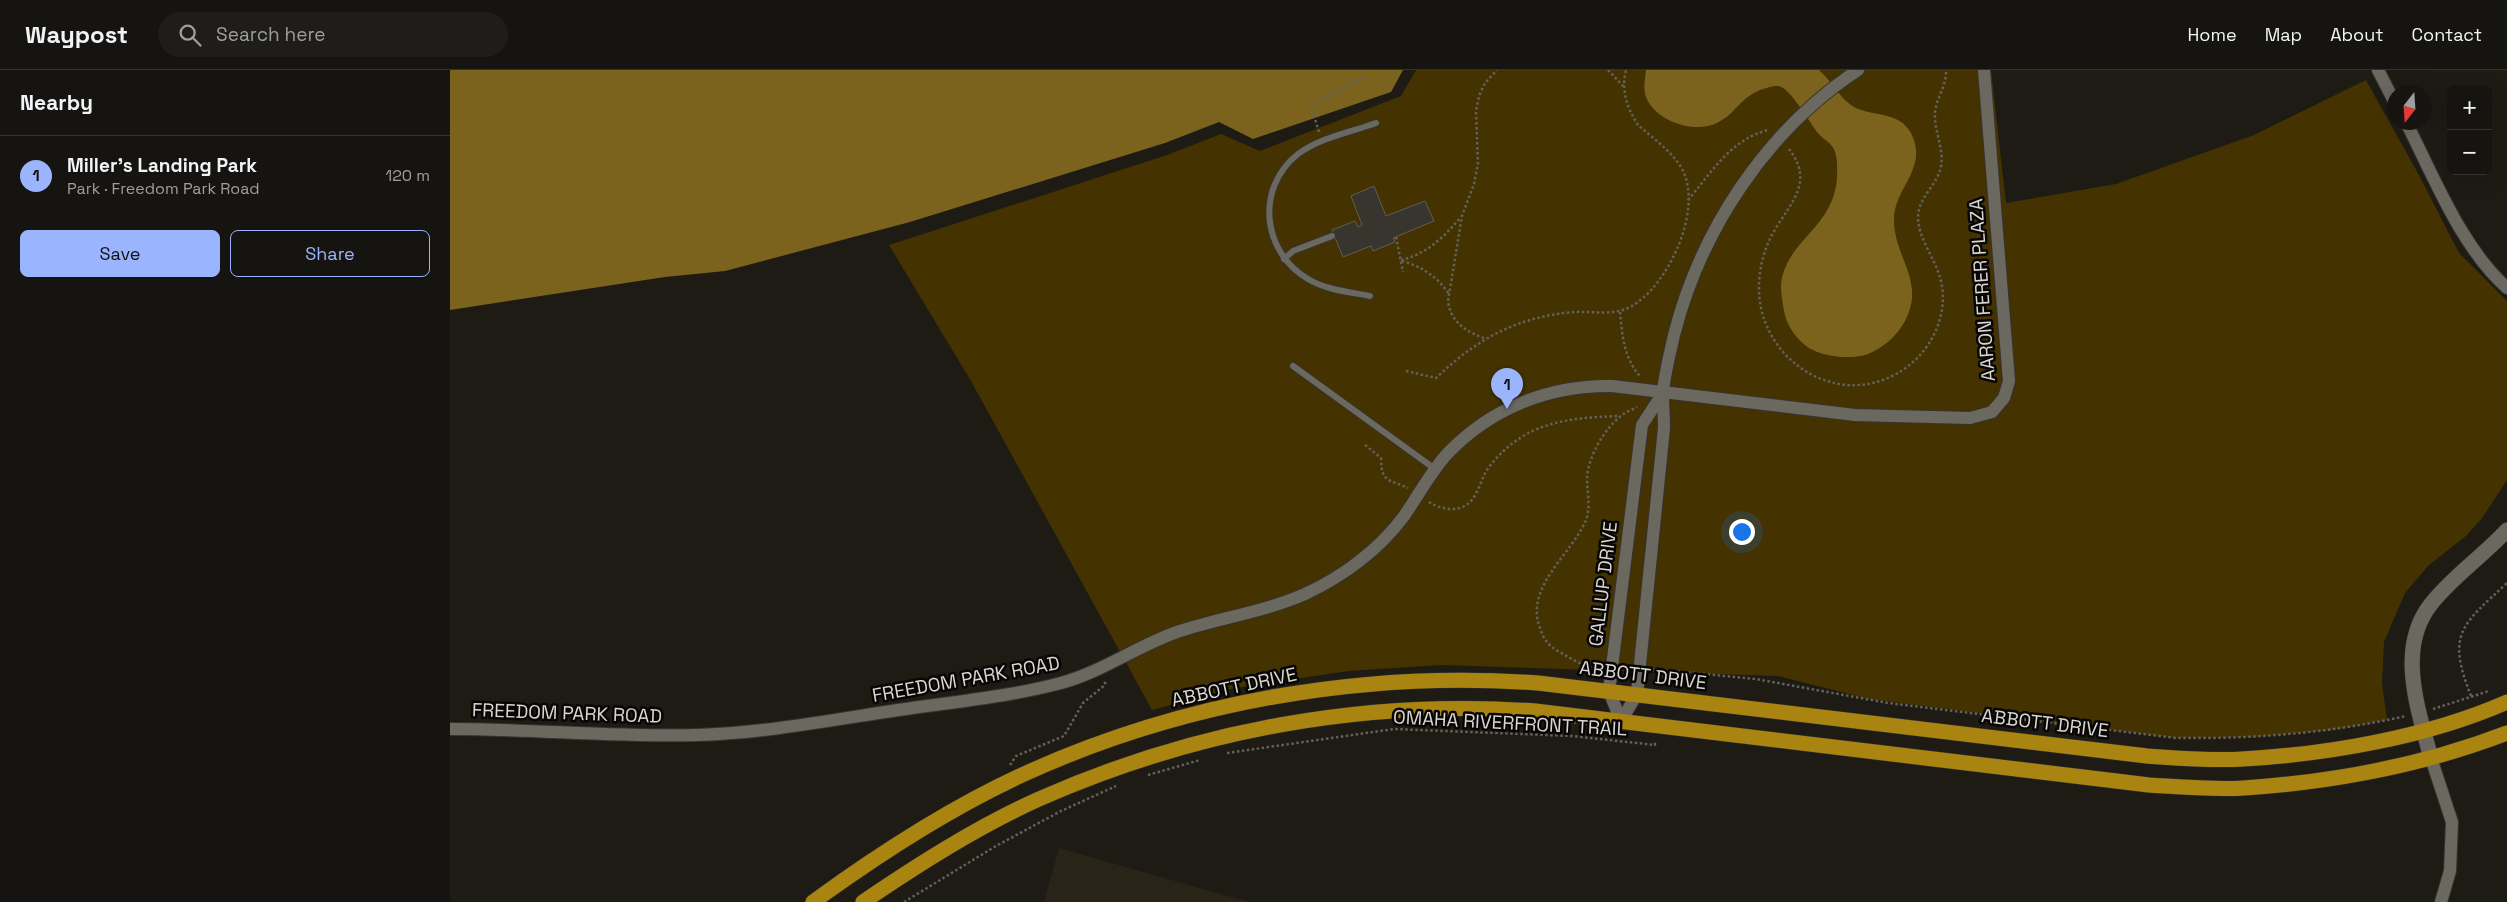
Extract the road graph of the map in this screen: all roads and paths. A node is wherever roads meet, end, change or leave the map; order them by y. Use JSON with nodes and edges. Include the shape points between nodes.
{"nodes":[{"id":1,"x":1497,"y":70,"type":"edge"},
{"id":2,"x":1608,"y":70,"type":"edge"},
{"id":3,"x":1626,"y":70,"type":"edge"},
{"id":4,"x":1858,"y":70,"type":"edge"},
{"id":5,"x":1946,"y":70,"type":"edge"},
{"id":6,"x":1984,"y":70,"type":"edge"},
{"id":7,"x":2378,"y":70,"type":"edge"},
{"id":8,"x":1365,"y":76,"type":"dead end"},
{"id":9,"x":1623,"y":86,"type":"junction"},
{"id":10,"x":2387,"y":88,"type":"edge"},
{"id":11,"x":1376,"y":123,"type":"dead end"},
{"id":12,"x":2410,"y":130,"type":"edge"},
{"id":13,"x":1779,"y":138,"type":"junction"},
{"id":14,"x":1323,"y":143,"type":"junction"},
{"id":15,"x":1688,"y":200,"type":"junction"},
{"id":16,"x":1462,"y":216,"type":"junction"},
{"id":17,"x":1332,"y":236,"type":"dead end"},
{"id":18,"x":1396,"y":237,"type":"dead end"},
{"id":19,"x":1284,"y":259,"type":"junction"},
{"id":20,"x":1401,"y":260,"type":"junction"},
{"id":21,"x":1403,"y":272,"type":"dead end"},
{"id":22,"x":2507,"y":288,"type":"edge"},
{"id":23,"x":1449,"y":294,"type":"junction"},
{"id":24,"x":1370,"y":296,"type":"dead end"},
{"id":25,"x":1620,"y":312,"type":"junction"},
{"id":26,"x":1484,"y":338,"type":"junction"},
{"id":27,"x":1293,"y":366,"type":"dead end"},
{"id":28,"x":1406,"y":371,"type":"dead end"},
{"id":29,"x":1663,"y":393,"type":"junction"},
{"id":30,"x":1638,"y":407,"type":"dead end"},
{"id":31,"x":1620,"y":416,"type":"junction"},
{"id":32,"x":1365,"y":445,"type":"dead end"},
{"id":33,"x":1435,"y":469,"type":"junction"},
{"id":34,"x":1419,"y":494,"type":"junction"},
{"id":35,"x":2507,"y":530,"type":"edge"},
{"id":36,"x":2507,"y":583,"type":"edge"},
{"id":37,"x":1101,"y":667,"type":"junction"},
{"id":38,"x":1588,"y":667,"type":"dead end"},
{"id":39,"x":1663,"y":670,"type":"dead end"},
{"id":40,"x":1692,"y":671,"type":"dead end"},
{"id":41,"x":2496,"y":690,"type":"dead end"},
{"id":42,"x":1609,"y":691,"type":"junction"},
{"id":43,"x":1637,"y":694,"type":"junction"},
{"id":44,"x":1660,"y":697,"type":"junction"},
{"id":45,"x":2503,"y":704,"type":"edge"},
{"id":46,"x":2387,"y":720,"type":"dead end"},
{"id":47,"x":1621,"y":721,"type":"junction"},
{"id":48,"x":1657,"y":725,"type":"junction"},
{"id":49,"x":450,"y":729,"type":"edge"},
{"id":50,"x":2424,"y":730,"type":"junction"},
{"id":51,"x":2507,"y":733,"type":"edge"},
{"id":52,"x":1218,"y":754,"type":"dead end"},
{"id":53,"x":2431,"y":758,"type":"junction"},
{"id":54,"x":1202,"y":760,"type":"dead end"},
{"id":55,"x":1145,"y":776,"type":"dead end"},
{"id":56,"x":1010,"y":782,"type":"junction"},
{"id":57,"x":1120,"y":784,"type":"dead end"},
{"id":58,"x":813,"y":902,"type":"edge"},
{"id":59,"x":863,"y":902,"type":"edge"},
{"id":60,"x":904,"y":902,"type":"edge"},
{"id":61,"x":2440,"y":902,"type":"edge"}],
"edges":[{"from":1,"to":16,"type":"path","via":[[1485,83],[1476,111],[1478,163]]},
{"from":2,"to":9,"type":"path"},
{"from":3,"to":9,"type":"path"},
{"from":4,"to":13,"type":"street","name":"GALLUP DRIVE","via":[[1798,118]]},
{"from":5,"to":13,"type":"path","via":[[1935,118],[1941,166],[1923,198],[1918,216],[1940,280],[1943,296],[1941,313],[1930,343],[1906,369],[1891,377],[1856,387],[1820,379],[1788,357],[1767,324],[1759,289],[1760,268],[1772,234],[1794,201],[1801,178],[1796,157]]},
{"from":6,"to":29,"type":"street","name":"AARON FERER PLAZA","via":[[2009,381],[2004,398],[1992,412],[1970,418],[1855,415]]},
{"from":7,"to":10,"type":"street"},
{"from":8,"to":14,"type":"path","via":[[1311,106]]},
{"from":9,"to":15,"type":"path","via":[[1638,125],[1668,151],[1683,171]]},
{"from":11,"to":14,"type":"lane"},
{"from":12,"to":22,"type":"street","via":[[2470,245],[2486,268]]},
{"from":13,"to":15,"type":"path","via":[[1767,130],[1723,156]]},
{"from":13,"to":29,"type":"street","name":"GALLUP DRIVE","via":[[1750,175],[1706,246],[1678,321]]},
{"from":14,"to":19,"type":"lane","via":[[1300,153],[1288,164],[1274,187],[1268,217],[1271,233]]},
{"from":15,"to":25,"type":"path","via":[[1688,218],[1682,236],[1660,277],[1632,306]]},
{"from":16,"to":20,"type":"path","via":[[1427,250]]},
{"from":16,"to":23,"type":"path"},
{"from":17,"to":19,"type":"lane","via":[[1293,251]]},
{"from":18,"to":20,"type":"path"},
{"from":19,"to":24,"type":"lane","via":[[1297,272],[1325,287]]},
{"from":20,"to":21,"type":"path"},
{"from":20,"to":23,"type":"path","via":[[1416,264],[1444,286]]},
{"from":23,"to":26,"type":"path","via":[[1449,310],[1460,326]]},
{"from":25,"to":26,"type":"path","via":[[1556,314],[1530,319]]},
{"from":25,"to":29,"type":"path","via":[[1626,352],[1638,374]]},
{"from":26,"to":28,"type":"path","via":[[1436,378]]},
{"from":27,"to":33,"type":"lane"},
{"from":29,"to":33,"type":"street","name":"FREEDOM PARK ROAD","via":[[1588,386],[1531,398],[1485,422],[1448,453]]},
{"from":29,"to":42,"type":"street","name":"GALLUP DRIVE","via":[[1642,425]]},
{"from":29,"to":43,"type":"street","name":"GALLUP DRIVE","via":[[1664,428]]},
{"from":30,"to":31,"type":"path"},
{"from":31,"to":34,"type":"path","via":[[1574,418],[1554,422],[1532,432],[1497,458],[1468,504],[1460,508],[1438,506]]},
{"from":31,"to":38,"type":"path","via":[[1603,437],[1591,461],[1587,476],[1589,505],[1581,530],[1543,586],[1539,600],[1537,622],[1543,637],[1552,648]]},
{"from":32,"to":34,"type":"path","via":[[1381,458],[1384,478]]},
{"from":33,"to":34,"type":"street","name":"FREEDOM PARK ROAD"},
{"from":34,"to":37,"type":"street","name":"FREEDOM PARK ROAD","via":[[1382,541],[1337,577],[1273,605],[1176,633]]},
{"from":35,"to":50,"type":"street","via":[[2431,604],[2417,627],[2412,664]]},
{"from":36,"to":41,"type":"path","via":[[2469,618],[2459,642],[2471,696]]},
{"from":37,"to":49,"type":"street","name":"FREEDOM PARK ROAD","via":[[1081,677],[1039,688],[743,732],[670,735]]},
{"from":37,"to":56,"type":"path","via":[[1105,685],[1083,703],[1064,736],[1016,756],[1010,763]]},
{"from":39,"to":44,"type":"path"},
{"from":40,"to":46,"type":"path","via":[[1888,703],[2176,738],[2291,734]]},
{"from":42,"to":43,"type":"highway","name":"ABBOTT DRIVE"},
{"from":42,"to":47,"type":"street","name":"GALLUP DRIVE"},
{"from":42,"to":56,"type":"highway","name":"ABBOTT DRIVE","via":[[1487,679],[1358,686],[1276,697],[1169,721],[1075,753]]},
{"from":43,"to":44,"type":"highway","name":"ABBOTT DRIVE"},
{"from":43,"to":47,"type":"street","name":"GALLUP DRIVE"},
{"from":44,"to":50,"type":"highway","name":"ABBOTT DRIVE","via":[[2182,758],[2242,759],[2295,754],[2363,744]]},
{"from":45,"to":50,"type":"highway","name":"ABBOTT DRIVE","via":[[2474,717]]},
{"from":47,"to":48,"type":"highway"},
{"from":47,"to":59,"type":"highway","via":[[1492,708],[1423,709],[1299,721],[1183,746],[1127,764],[1038,800],[930,858]]},
{"from":48,"to":52,"type":"path","name":"OMAHA RIVERFRONT TRAIL","via":[[1654,745],[1572,736],[1394,728]]},
{"from":48,"to":53,"type":"highway","via":[[2149,785],[2192,787],[2243,788],[2305,781]]},
{"from":50,"to":53,"type":"street"},
{"from":51,"to":53,"type":"highway"},
{"from":53,"to":61,"type":"street","via":[[2452,822],[2450,870]]},
{"from":54,"to":55,"type":"path"},
{"from":56,"to":58,"type":"highway","name":"ABBOTT DRIVE","via":[[907,837]]},
{"from":57,"to":60,"type":"path","via":[[1004,842]]}]}
